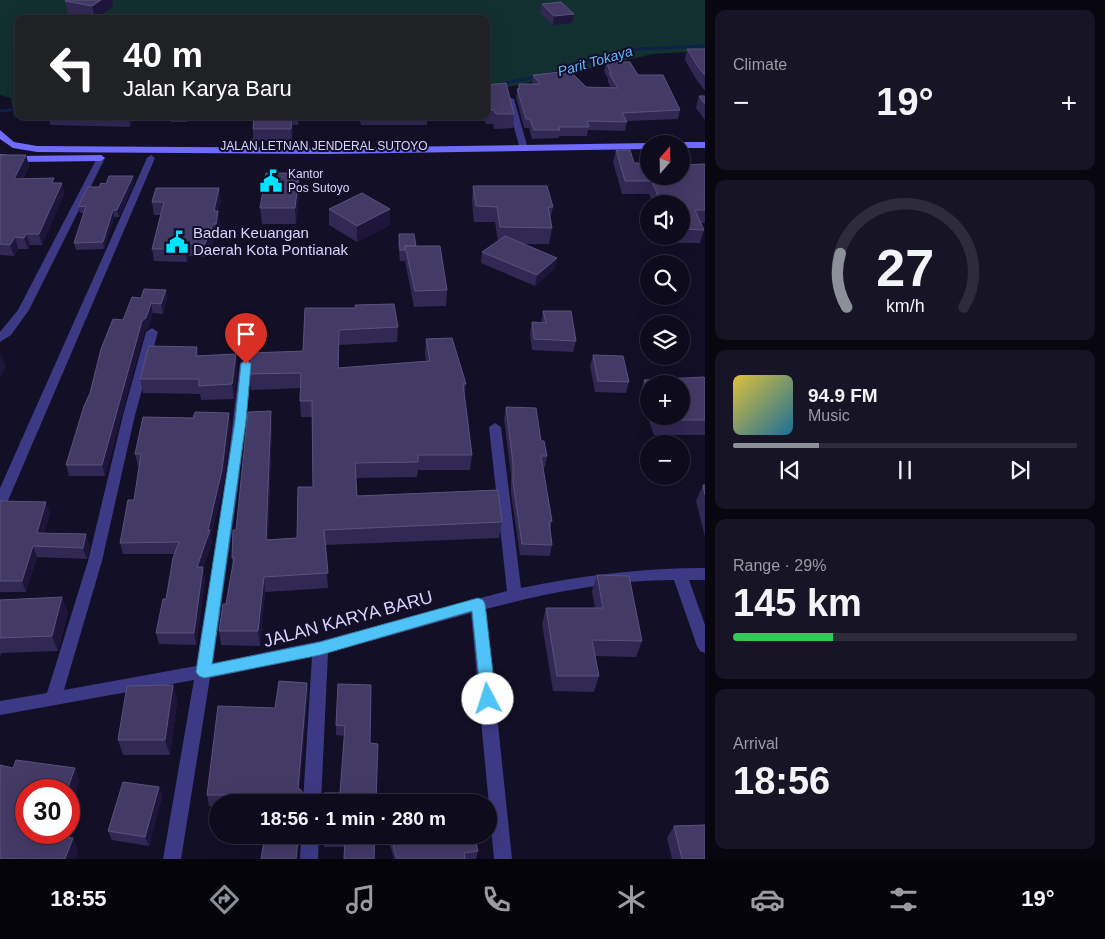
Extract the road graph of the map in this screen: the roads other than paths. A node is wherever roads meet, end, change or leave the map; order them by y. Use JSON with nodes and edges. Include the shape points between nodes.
{"nodes":[{"id":1,"x":508,"y":89,"type":"edge"},
{"id":2,"x":3,"y":137,"type":"edge"},
{"id":3,"x":690,"y":145,"type":"edge"},
{"id":4,"x":705,"y":145,"type":"edge"},
{"id":5,"x":640,"y":146,"type":"edge"},
{"id":6,"x":524,"y":149,"type":"junction"},
{"id":7,"x":705,"y":153,"type":"edge"},
{"id":8,"x":640,"y":154,"type":"edge"},
{"id":9,"x":690,"y":154,"type":"edge"},
{"id":10,"x":327,"y":155,"type":"junction"},
{"id":11,"x":0,"y":157,"type":"edge"},
{"id":12,"x":101,"y":158,"type":"junction"},
{"id":13,"x":151,"y":158,"type":"junction"},
{"id":14,"x":152,"y":332,"type":"dead end"},
{"id":15,"x":0,"y":338,"type":"edge"},
{"id":16,"x":246,"y":364,"type":"dead end"},
{"id":17,"x":495,"y":427,"type":"dead end"},
{"id":18,"x":0,"y":503,"type":"edge"},
{"id":19,"x":679,"y":572,"type":"junction"},
{"id":20,"x":705,"y":574,"type":"edge"},
{"id":21,"x":515,"y":594,"type":"junction"},
{"id":22,"x":478,"y":604,"type":"junction"},
{"id":23,"x":705,"y":646,"type":"edge"},
{"id":24,"x":320,"y":648,"type":"junction"},
{"id":25,"x":204,"y":672,"type":"junction"},
{"id":26,"x":53,"y":700,"type":"junction"},
{"id":27,"x":0,"y":708,"type":"edge"},
{"id":28,"x":312,"y":794,"type":"edge"},
{"id":29,"x":310,"y":844,"type":"edge"},
{"id":30,"x":172,"y":859,"type":"edge"},
{"id":31,"x":309,"y":859,"type":"edge"},
{"id":32,"x":503,"y":859,"type":"edge"}],
"edges":[{"from":1,"to":6,"type":"street"},
{"from":2,"to":10,"type":"street","name":"JALAN LETNAN JENDERAL SUTOYO","via":[[18,147],[37,149]]},
{"from":3,"to":4,"type":"street"},
{"from":5,"to":6,"type":"street","name":"JALAN LETNAN JENDERAL SUTOYO"},
{"from":6,"to":10,"type":"street","name":"JALAN LETNAN JENDERAL SUTOYO"},
{"from":7,"to":9,"type":"street"},
{"from":8,"to":10,"type":"street","name":"JALAN LETNAN JENDERAL SUTOYO","via":[[404,159]]},
{"from":10,"to":13,"type":"street","name":"JALAN LETNAN JENDERAL SUTOYO"},
{"from":11,"to":12,"type":"street","name":"JALAN LETNAN JENDERAL SUTOYO"},
{"from":12,"to":13,"type":"street","name":"JALAN LETNAN JENDERAL SUTOYO"},
{"from":12,"to":15,"type":"street","via":[[34,289],[12,327]]},
{"from":13,"to":18,"type":"street"},
{"from":14,"to":26,"type":"street","via":[[95,561]]},
{"from":16,"to":25,"type":"street"},
{"from":17,"to":21,"type":"street"},
{"from":19,"to":20,"type":"street","name":"JALAN KARYA BARU"},
{"from":19,"to":21,"type":"street","name":"JALAN KARYA BARU","via":[[610,577]]},
{"from":19,"to":23,"type":"street"},
{"from":21,"to":22,"type":"street","name":"JALAN KARYA BARU"},
{"from":22,"to":24,"type":"street","name":"JALAN KARYA BARU"},
{"from":22,"to":32,"type":"street"},
{"from":24,"to":25,"type":"street","name":"JALAN KARYA BARU"},
{"from":24,"to":28,"type":"street"},
{"from":25,"to":26,"type":"street","name":"JALAN KARYA BARU"},
{"from":25,"to":30,"type":"street"},
{"from":26,"to":27,"type":"street","name":"JALAN KARYA BARU"},
{"from":29,"to":31,"type":"street"}]}
